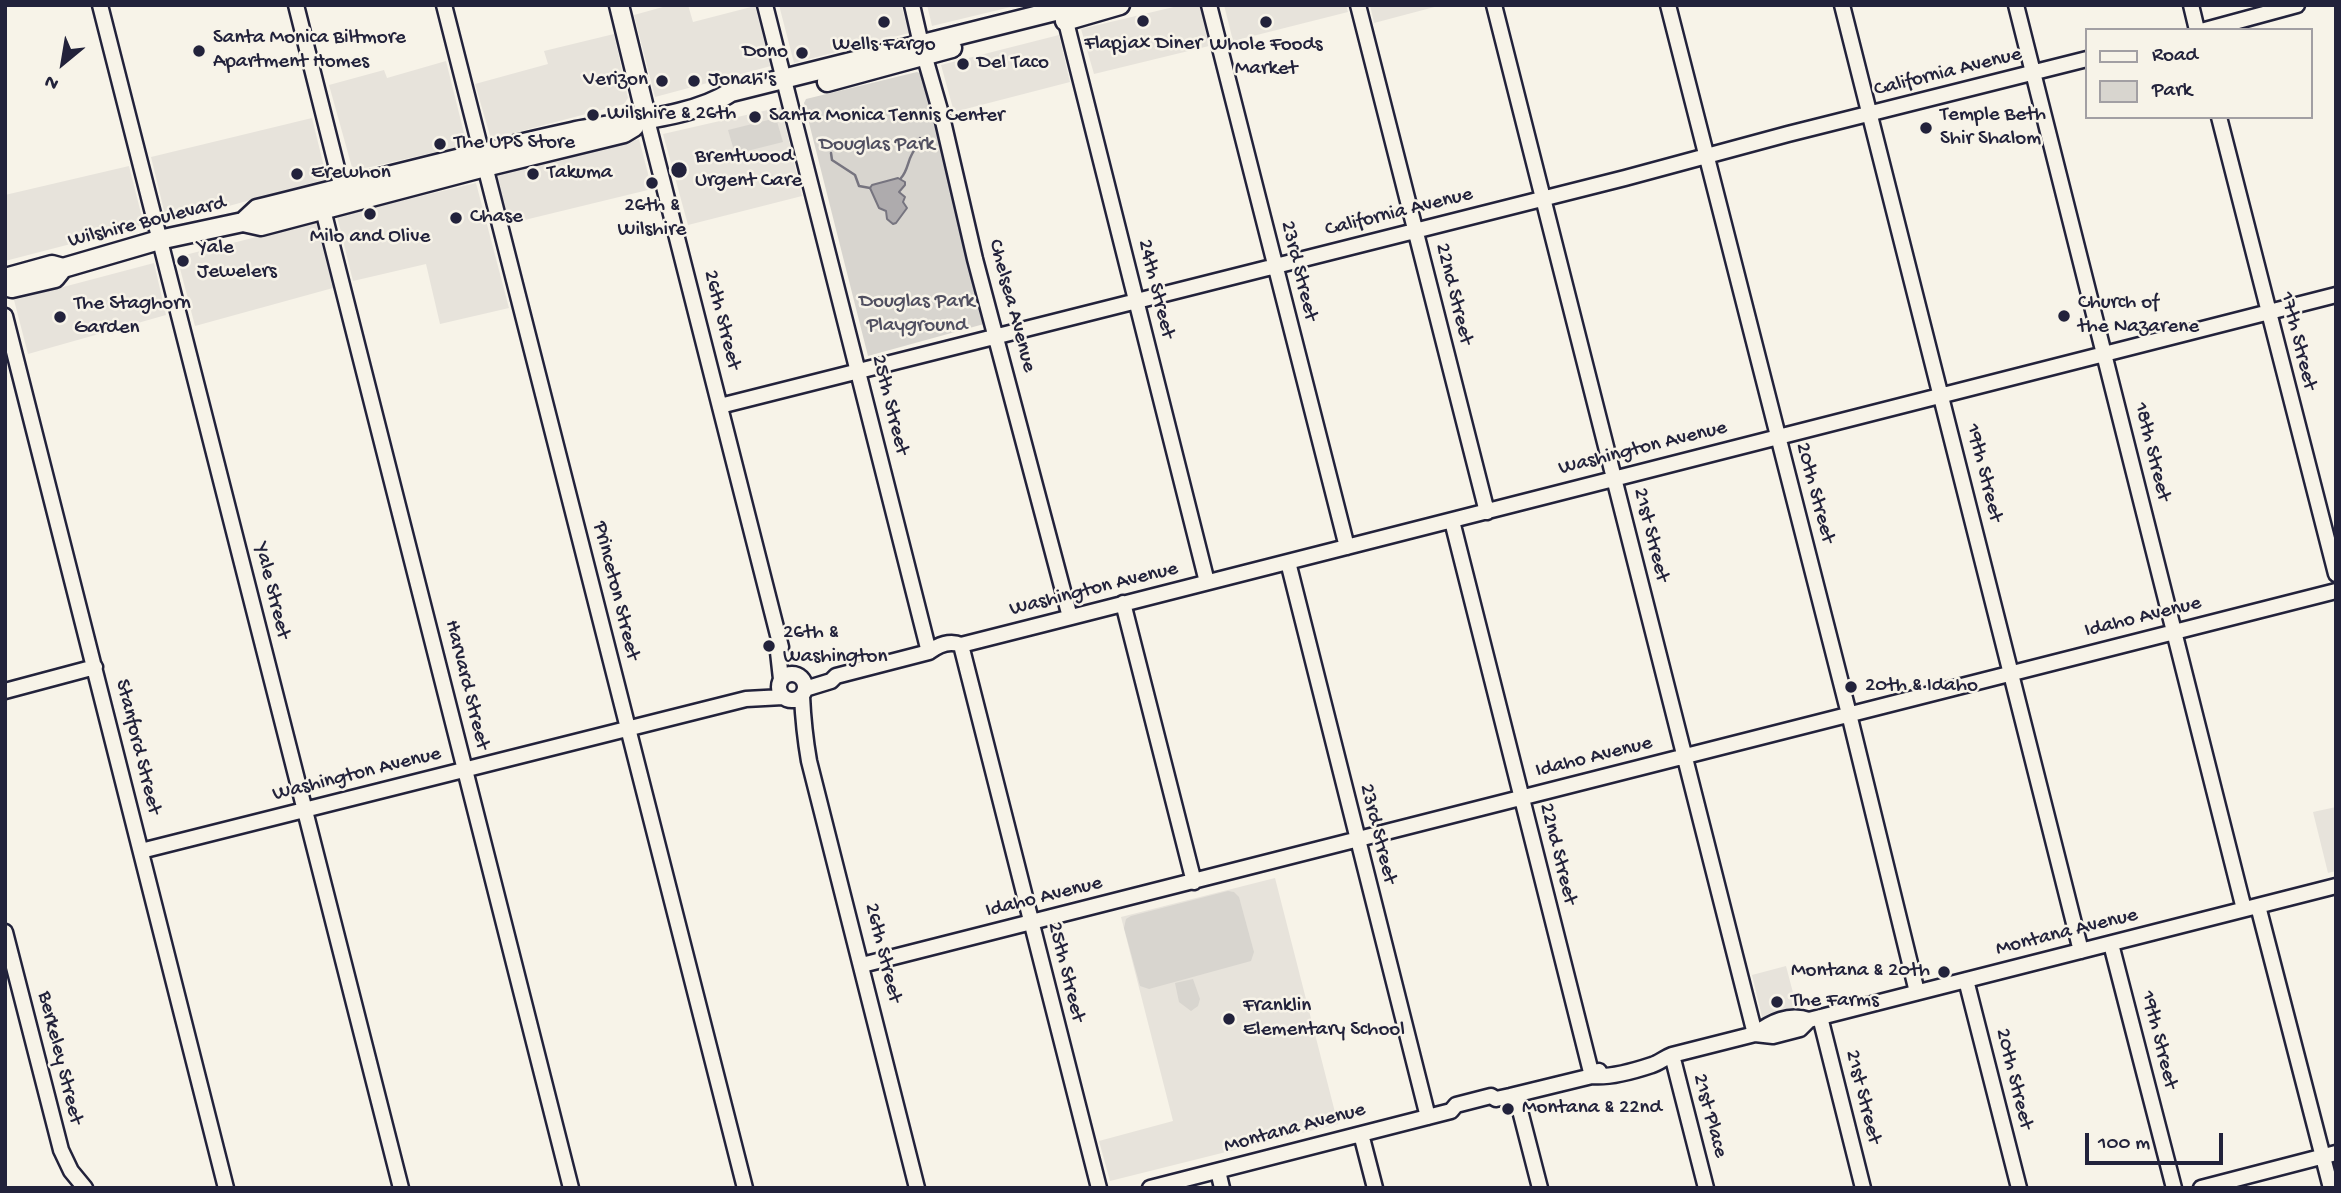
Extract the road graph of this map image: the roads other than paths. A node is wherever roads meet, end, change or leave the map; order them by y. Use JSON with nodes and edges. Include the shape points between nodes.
{"nodes":[{"id":1,"x":100,"y":5,"type":"edge"},
{"id":2,"x":296,"y":5,"type":"edge"},
{"id":3,"x":444,"y":5,"type":"edge"},
{"id":4,"x":619,"y":5,"type":"edge"},
{"id":5,"x":765,"y":5,"type":"edge"},
{"id":6,"x":912,"y":5,"type":"edge"},
{"id":7,"x":1120,"y":5,"type":"edge"},
{"id":8,"x":1209,"y":5,"type":"edge"},
{"id":9,"x":1357,"y":5,"type":"edge"},
{"id":10,"x":1494,"y":5,"type":"edge"},
{"id":11,"x":1668,"y":5,"type":"edge"},
{"id":12,"x":1842,"y":5,"type":"edge"},
{"id":13,"x":2016,"y":5,"type":"edge"},
{"id":14,"x":2191,"y":5,"type":"edge"},
{"id":15,"x":2297,"y":5,"type":"edge"},
{"id":16,"x":1067,"y":10,"type":"edge"},
{"id":17,"x":2197,"y":28,"type":"edge"},
{"id":18,"x":2212,"y":28,"type":"edge"},
{"id":19,"x":922,"y":50,"type":"junction"},
{"id":20,"x":2086,"y":59,"type":"edge"},
{"id":21,"x":2034,"y":73,"type":"junction"},
{"id":22,"x":785,"y":86,"type":"junction"},
{"id":23,"x":1870,"y":114,"type":"junction"},
{"id":24,"x":2220,"y":119,"type":"edge"},
{"id":25,"x":647,"y":120,"type":"junction"},
{"id":26,"x":1707,"y":157,"type":"junction"},
{"id":27,"x":483,"y":159,"type":"junction"},
{"id":28,"x":344,"y":196,"type":"junction"},
{"id":29,"x":1543,"y":198,"type":"junction"},
{"id":30,"x":321,"y":202,"type":"junction"},
{"id":31,"x":1415,"y":231,"type":"junction"},
{"id":32,"x":159,"y":240,"type":"junction"},
{"id":33,"x":1275,"y":265,"type":"junction"},
{"id":34,"x":64,"y":268,"type":"junction"},
{"id":35,"x":5,"y":278,"type":"edge"},
{"id":36,"x":5,"y":286,"type":"edge"},
{"id":37,"x":2336,"y":295,"type":"edge"},
{"id":38,"x":1136,"y":300,"type":"junction"},
{"id":39,"x":2268,"y":312,"type":"junction"},
{"id":40,"x":5,"y":316,"type":"edge"},
{"id":41,"x":997,"y":336,"type":"junction"},
{"id":42,"x":2104,"y":354,"type":"junction"},
{"id":43,"x":859,"y":371,"type":"junction"},
{"id":44,"x":1941,"y":395,"type":"junction"},
{"id":45,"x":720,"y":406,"type":"junction"},
{"id":46,"x":1777,"y":437,"type":"junction"},
{"id":47,"x":1613,"y":478,"type":"junction"},
{"id":48,"x":1487,"y":512,"type":"junction"},
{"id":49,"x":1452,"y":521,"type":"junction"},
{"id":50,"x":1347,"y":547,"type":"junction"},
{"id":51,"x":1288,"y":562,"type":"junction"},
{"id":52,"x":2336,"y":574,"type":"edge"},
{"id":53,"x":1207,"y":582,"type":"junction"},
{"id":54,"x":2336,"y":591,"type":"edge"},
{"id":55,"x":1123,"y":603,"type":"junction"},
{"id":56,"x":1070,"y":617,"type":"junction"},
{"id":57,"x":2175,"y":632,"type":"junction"},
{"id":58,"x":961,"y":645,"type":"junction"},
{"id":59,"x":929,"y":652,"type":"junction"},
{"id":60,"x":95,"y":667,"type":"junction"},
{"id":61,"x":2011,"y":674,"type":"junction"},
{"id":62,"x":792,"y":687,"type":"junction"},
{"id":63,"x":5,"y":691,"type":"edge"},
{"id":64,"x":1849,"y":714,"type":"junction"},
{"id":65,"x":628,"y":728,"type":"junction"},
{"id":66,"x":1685,"y":757,"type":"junction"},
{"id":67,"x":466,"y":769,"type":"junction"},
{"id":68,"x":1522,"y":798,"type":"junction"},
{"id":69,"x":304,"y":810,"type":"junction"},
{"id":70,"x":1357,"y":840,"type":"junction"},
{"id":71,"x":141,"y":851,"type":"junction"},
{"id":72,"x":1194,"y":882,"type":"junction"},
{"id":73,"x":2336,"y":886,"type":"edge"},
{"id":74,"x":2251,"y":908,"type":"junction"},
{"id":75,"x":1031,"y":922,"type":"junction"},
{"id":76,"x":5,"y":932,"type":"edge"},
{"id":77,"x":2111,"y":944,"type":"junction"},
{"id":78,"x":2081,"y":951,"type":"junction"},
{"id":79,"x":862,"y":965,"type":"junction"},
{"id":80,"x":1966,"y":980,"type":"junction"},
{"id":81,"x":1917,"y":992,"type":"junction"},
{"id":82,"x":1814,"y":1019,"type":"junction"},
{"id":83,"x":1755,"y":1034,"type":"junction"},
{"id":84,"x":1667,"y":1057,"type":"junction"},
{"id":85,"x":1592,"y":1076,"type":"junction"},
{"id":86,"x":1516,"y":1095,"type":"junction"},
{"id":87,"x":1428,"y":1117,"type":"junction"},
{"id":88,"x":1361,"y":1134,"type":"junction"},
{"id":89,"x":2329,"y":1155,"type":"edge"},
{"id":90,"x":1218,"y":1171,"type":"junction"},
{"id":91,"x":85,"y":1188,"type":"edge"},
{"id":92,"x":226,"y":1188,"type":"edge"},
{"id":93,"x":401,"y":1188,"type":"edge"},
{"id":94,"x":571,"y":1188,"type":"edge"},
{"id":95,"x":745,"y":1188,"type":"edge"},
{"id":96,"x":917,"y":1188,"type":"edge"},
{"id":97,"x":1099,"y":1188,"type":"edge"},
{"id":98,"x":1150,"y":1188,"type":"edge"},
{"id":99,"x":1222,"y":1188,"type":"edge"},
{"id":100,"x":1375,"y":1188,"type":"edge"},
{"id":101,"x":1540,"y":1188,"type":"edge"},
{"id":102,"x":1706,"y":1188,"type":"edge"},
{"id":103,"x":1863,"y":1188,"type":"edge"},
{"id":104,"x":2019,"y":1188,"type":"edge"},
{"id":105,"x":2174,"y":1188,"type":"edge"},
{"id":106,"x":2201,"y":1188,"type":"edge"},
{"id":107,"x":2331,"y":1188,"type":"edge"}],
"edges":[{"from":1,"to":32,"type":"street","name":"Yale Street"},
{"from":2,"to":28,"type":"street"},
{"from":3,"to":27,"type":"street","name":"Princeton Street"},
{"from":4,"to":25,"type":"main road","name":"26th Street"},
{"from":5,"to":22,"type":"street","name":"25th Street"},
{"from":6,"to":19,"type":"street","name":"Chelsea Avenue"},
{"from":7,"to":16,"type":"main road","name":"Wilshire Boulevard"},
{"from":8,"to":33,"type":"street","name":"23rd Street"},
{"from":9,"to":31,"type":"street","name":"22nd Street"},
{"from":10,"to":29,"type":"street","name":"21st Street"},
{"from":11,"to":26,"type":"street","name":"20th Street"},
{"from":12,"to":23,"type":"street","name":"19th Street"},
{"from":13,"to":21,"type":"street","name":"18th Street"},
{"from":14,"to":17,"type":"street"},
{"from":15,"to":18,"type":"street"},
{"from":16,"to":19,"type":"main road","name":"Wilshire Boulevard"},
{"from":16,"to":38,"type":"street","name":"24th Street"},
{"from":19,"to":22,"type":"main road","name":"Wilshire Boulevard"},
{"from":19,"to":41,"type":"street","name":"Chelsea Avenue"},
{"from":20,"to":21,"type":"street","name":"California Avenue"},
{"from":21,"to":23,"type":"street","name":"California Avenue"},
{"from":21,"to":42,"type":"street","name":"18th Street"},
{"from":22,"to":25,"type":"main road","name":"Wilshire Boulevard","via":[[731,92],[718,101]]},
{"from":22,"to":43,"type":"street","name":"25th Street"},
{"from":23,"to":26,"type":"street","name":"California Avenue"},
{"from":23,"to":44,"type":"street","name":"19th Street"},
{"from":24,"to":39,"type":"street","name":"17th Street"},
{"from":25,"to":27,"type":"main road","name":"Wilshire Boulevard","via":[[608,124]]},
{"from":25,"to":45,"type":"street","name":"26th Street"},
{"from":26,"to":29,"type":"street","name":"California Avenue"},
{"from":26,"to":46,"type":"street","name":"20th Street"},
{"from":27,"to":28,"type":"main road","name":"Wilshire Boulevard"},
{"from":27,"to":65,"type":"street","name":"Princeton Street"},
{"from":28,"to":30,"type":"main road","name":"Wilshire Boulevard"},
{"from":29,"to":31,"type":"street","name":"California Avenue"},
{"from":29,"to":47,"type":"street","name":"21st Street"},
{"from":30,"to":32,"type":"main road","name":"Wilshire Boulevard","via":[[261,226],[243,222]]},
{"from":30,"to":67,"type":"street","name":"Harvard Street"},
{"from":31,"to":33,"type":"street","name":"California Avenue"},
{"from":31,"to":48,"type":"street","name":"22nd Street"},
{"from":32,"to":34,"type":"main road","name":"Wilshire Boulevard"},
{"from":32,"to":69,"type":"street","name":"Yale Street"},
{"from":33,"to":38,"type":"street","name":"California Avenue"},
{"from":33,"to":50,"type":"street","name":"23rd Street"},
{"from":34,"to":35,"type":"main road","name":"Wilshire Boulevard","via":[[52,265]]},
{"from":34,"to":36,"type":"main road","name":"Wilshire Boulevard","via":[[55,278]]},
{"from":37,"to":39,"type":"street","name":"Washington Avenue"},
{"from":38,"to":41,"type":"street","name":"California Avenue"},
{"from":38,"to":53,"type":"street","name":"24th Street"},
{"from":39,"to":42,"type":"street","name":"Washington Avenue"},
{"from":39,"to":52,"type":"street","name":"17th Street"},
{"from":40,"to":60,"type":"street","name":"Stanford Street"},
{"from":41,"to":43,"type":"street","name":"California Avenue"},
{"from":41,"to":56,"type":"street","name":"Chelsea Avenue"},
{"from":42,"to":44,"type":"street","name":"Washington Avenue"},
{"from":42,"to":57,"type":"street","name":"18th Street"},
{"from":43,"to":45,"type":"street","name":"California Avenue"},
{"from":43,"to":59,"type":"street","name":"25th Street"},
{"from":44,"to":46,"type":"street","name":"Washington Avenue"},
{"from":44,"to":61,"type":"street","name":"19th Street"},
{"from":45,"to":62,"type":"street","name":"26th Street","via":[[781,647],[787,649]]},
{"from":46,"to":47,"type":"street","name":"Washington Avenue"},
{"from":46,"to":64,"type":"street","name":"20th Street"},
{"from":47,"to":48,"type":"street","name":"Washington Avenue"},
{"from":47,"to":66,"type":"street","name":"21st Street"},
{"from":48,"to":49,"type":"street","name":"Washington Avenue"},
{"from":49,"to":50,"type":"street","name":"Washington Avenue"},
{"from":49,"to":68,"type":"street","name":"22nd Street"},
{"from":50,"to":51,"type":"street","name":"Washington Avenue"},
{"from":51,"to":53,"type":"street","name":"Washington Avenue"},
{"from":51,"to":70,"type":"street","name":"23rd Street"},
{"from":53,"to":55,"type":"street","name":"Washington Avenue"},
{"from":54,"to":57,"type":"street","name":"Idaho Avenue"},
{"from":55,"to":56,"type":"street","name":"Washington Avenue"},
{"from":55,"to":72,"type":"street"},
{"from":56,"to":58,"type":"street","name":"Washington Avenue"},
{"from":57,"to":61,"type":"street","name":"Idaho Avenue"},
{"from":57,"to":74,"type":"street","name":"18th Street"},
{"from":58,"to":59,"type":"street","name":"Washington Avenue","via":[[954,642]]},
{"from":58,"to":75,"type":"street","name":"25th Street"},
{"from":59,"to":62,"type":"street","name":"Washington Avenue","via":[[831,681]]},
{"from":60,"to":63,"type":"street"},
{"from":60,"to":71,"type":"street","name":"Stanford Street"},
{"from":61,"to":64,"type":"street","name":"Idaho Avenue"},
{"from":61,"to":78,"type":"street","name":"19th Street"},
{"from":62,"to":65,"type":"street","name":"Washington Avenue"},
{"from":62,"to":79,"type":"street","name":"26th Street","via":[[797,723],[803,730]]},
{"from":64,"to":66,"type":"street","name":"Idaho Avenue"},
{"from":64,"to":81,"type":"street","name":"20th Street"},
{"from":65,"to":67,"type":"street","name":"Washington Avenue"},
{"from":65,"to":95,"type":"street","name":"Princeton Street"},
{"from":66,"to":68,"type":"street","name":"Idaho Avenue"},
{"from":66,"to":83,"type":"street","name":"21st Street"},
{"from":67,"to":69,"type":"street","name":"Washington Avenue"},
{"from":67,"to":94,"type":"street","name":"Harvard Street"},
{"from":68,"to":70,"type":"street","name":"Idaho Avenue"},
{"from":68,"to":85,"type":"street","name":"22nd Street"},
{"from":69,"to":71,"type":"street","name":"Washington Avenue"},
{"from":69,"to":93,"type":"street","name":"Yale Street"},
{"from":70,"to":72,"type":"street","name":"Idaho Avenue"},
{"from":70,"to":87,"type":"street","name":"23rd Street"},
{"from":71,"to":92,"type":"street","name":"Stanford Street"},
{"from":72,"to":75,"type":"street","name":"Idaho Avenue"},
{"from":73,"to":74,"type":"street","name":"Montana Avenue"},
{"from":74,"to":77,"type":"street","name":"Montana Avenue"},
{"from":74,"to":89,"type":"street","name":"18th Street"},
{"from":75,"to":79,"type":"street","name":"Idaho Avenue"},
{"from":75,"to":97,"type":"street","name":"25th Street"},
{"from":76,"to":91,"type":"street","name":"Berkeley Street","via":[[61,1150]]},
{"from":77,"to":78,"type":"street","name":"Montana Avenue"},
{"from":77,"to":105,"type":"street","name":"19th Street"},
{"from":78,"to":80,"type":"street","name":"Montana Avenue"},
{"from":79,"to":96,"type":"street","name":"26th Street"},
{"from":80,"to":81,"type":"street","name":"Montana Avenue"},
{"from":80,"to":104,"type":"street","name":"20th Street"},
{"from":81,"to":82,"type":"street","name":"Montana Avenue"},
{"from":82,"to":83,"type":"street","name":"Montana Avenue","via":[[1800,1029],[1773,1036]]},
{"from":82,"to":103,"type":"street","name":"21st Street"},
{"from":83,"to":84,"type":"street","name":"Montana Avenue"},
{"from":84,"to":85,"type":"street","name":"Montana Avenue","via":[[1655,1064]]},
{"from":84,"to":102,"type":"street","name":"21st Place"},
{"from":85,"to":86,"type":"street","name":"Montana Avenue"},
{"from":86,"to":87,"type":"street","name":"Montana Avenue","via":[[1491,1096]]},
{"from":86,"to":101,"type":"street"},
{"from":87,"to":88,"type":"street","name":"Montana Avenue"},
{"from":88,"to":90,"type":"street","name":"Montana Avenue"},
{"from":88,"to":100,"type":"street"},
{"from":89,"to":106,"type":"street"},
{"from":89,"to":107,"type":"street","name":"18th Street"},
{"from":90,"to":98,"type":"street","name":"Montana Avenue"},
{"from":90,"to":99,"type":"street"}]}
